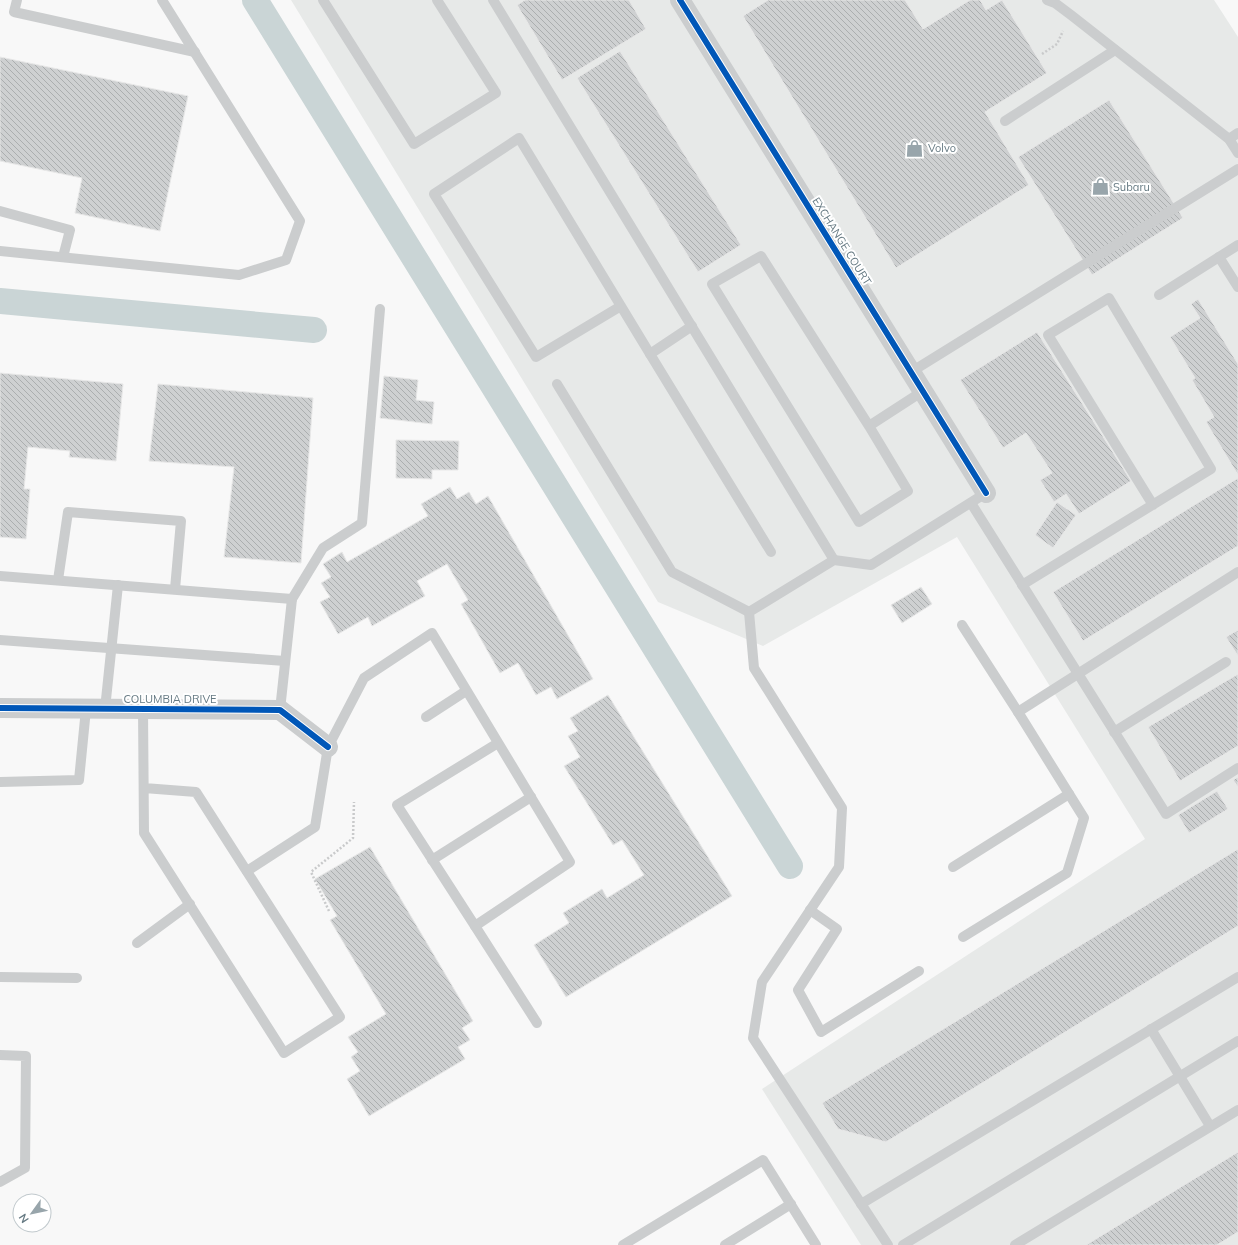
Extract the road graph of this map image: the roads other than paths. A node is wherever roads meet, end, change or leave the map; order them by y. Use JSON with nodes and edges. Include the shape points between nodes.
{"nodes":[{"id":1,"x":16,"y":0,"type":"edge"},
{"id":2,"x":162,"y":0,"type":"edge"},
{"id":3,"x":322,"y":0,"type":"edge"},
{"id":4,"x":437,"y":0,"type":"edge"},
{"id":5,"x":493,"y":0,"type":"edge"},
{"id":6,"x":680,"y":0,"type":"edge"},
{"id":7,"x":1053,"y":1,"type":"edge"},
{"id":8,"x":1115,"y":50,"type":"junction"},
{"id":9,"x":195,"y":52,"type":"junction"},
{"id":10,"x":1005,"y":121,"type":"dead end"},
{"id":11,"x":1238,"y":133,"type":"edge"},
{"id":12,"x":1229,"y":139,"type":"junction"},
{"id":13,"x":1238,"y":153,"type":"edge"},
{"id":14,"x":1238,"y":169,"type":"edge"},
{"id":15,"x":0,"y":211,"type":"edge"},
{"id":16,"x":1238,"y":245,"type":"edge"},
{"id":17,"x":0,"y":251,"type":"edge"},
{"id":18,"x":63,"y":257,"type":"junction"},
{"id":19,"x":1219,"y":257,"type":"junction"},
{"id":20,"x":1238,"y":287,"type":"edge"},
{"id":21,"x":1159,"y":295,"type":"dead end"},
{"id":22,"x":622,"y":306,"type":"junction"},
{"id":23,"x":380,"y":310,"type":"dead end"},
{"id":24,"x":692,"y":326,"type":"junction"},
{"id":25,"x":650,"y":354,"type":"junction"},
{"id":26,"x":911,"y":372,"type":"junction"},
{"id":27,"x":558,"y":384,"type":"dead end"},
{"id":28,"x":923,"y":391,"type":"junction"},
{"id":29,"x":870,"y":426,"type":"junction"},
{"id":30,"x":978,"y":498,"type":"junction"},
{"id":31,"x":1153,"y":505,"type":"junction"},
{"id":32,"x":771,"y":552,"type":"dead end"},
{"id":33,"x":834,"y":560,"type":"junction"},
{"id":34,"x":1238,"y":572,"type":"edge"},
{"id":35,"x":0,"y":576,"type":"edge"},
{"id":36,"x":58,"y":580,"type":"junction"},
{"id":37,"x":118,"y":585,"type":"junction"},
{"id":38,"x":1022,"y":585,"type":"junction"},
{"id":39,"x":175,"y":589,"type":"junction"},
{"id":40,"x":292,"y":598,"type":"junction"},
{"id":41,"x":748,"y":612,"type":"junction"},
{"id":42,"x":962,"y":625,"type":"dead end"},
{"id":43,"x":0,"y":640,"type":"edge"},
{"id":44,"x":110,"y":648,"type":"junction"},
{"id":45,"x":285,"y":661,"type":"junction"},
{"id":46,"x":1226,"y":662,"type":"dead end"},
{"id":47,"x":1078,"y":673,"type":"junction"},
{"id":48,"x":466,"y":691,"type":"junction"},
{"id":49,"x":0,"y":708,"type":"edge"},
{"id":50,"x":86,"y":709,"type":"junction"},
{"id":51,"x":105,"y":709,"type":"junction"},
{"id":52,"x":143,"y":709,"type":"junction"},
{"id":53,"x":280,"y":710,"type":"junction"},
{"id":54,"x":1018,"y":712,"type":"junction"},
{"id":55,"x":426,"y":717,"type":"dead end"},
{"id":56,"x":1114,"y":732,"type":"junction"},
{"id":57,"x":498,"y":742,"type":"junction"},
{"id":58,"x":328,"y":747,"type":"junction"},
{"id":59,"x":1238,"y":768,"type":"edge"},
{"id":60,"x":0,"y":782,"type":"edge"},
{"id":61,"x":144,"y":788,"type":"junction"},
{"id":62,"x":1069,"y":794,"type":"junction"},
{"id":63,"x":531,"y":797,"type":"junction"},
{"id":64,"x":432,"y":860,"type":"junction"},
{"id":65,"x":953,"y":867,"type":"dead end"},
{"id":66,"x":247,"y":871,"type":"junction"},
{"id":67,"x":190,"y":904,"type":"junction"},
{"id":68,"x":810,"y":910,"type":"junction"},
{"id":69,"x":475,"y":926,"type":"junction"},
{"id":70,"x":963,"y":938,"type":"dead end"},
{"id":71,"x":137,"y":943,"type":"dead end"},
{"id":72,"x":919,"y":971,"type":"dead end"},
{"id":73,"x":0,"y":977,"type":"edge"},
{"id":74,"x":1238,"y":977,"type":"edge"},
{"id":75,"x":77,"y":978,"type":"dead end"},
{"id":76,"x":537,"y":1023,"type":"dead end"},
{"id":77,"x":1151,"y":1029,"type":"junction"},
{"id":78,"x":1238,"y":1041,"type":"edge"},
{"id":79,"x":0,"y":1055,"type":"edge"},
{"id":80,"x":1180,"y":1076,"type":"junction"},
{"id":81,"x":1238,"y":1110,"type":"edge"},
{"id":82,"x":1210,"y":1126,"type":"junction"},
{"id":83,"x":0,"y":1182,"type":"edge"},
{"id":84,"x":791,"y":1204,"type":"junction"},
{"id":85,"x":862,"y":1204,"type":"junction"},
{"id":86,"x":623,"y":1245,"type":"edge"},
{"id":87,"x":724,"y":1245,"type":"edge"},
{"id":88,"x":816,"y":1245,"type":"edge"},
{"id":89,"x":888,"y":1245,"type":"edge"},
{"id":90,"x":903,"y":1245,"type":"edge"},
{"id":91,"x":1015,"y":1245,"type":"edge"}],
"edges":[{"from":1,"to":9,"type":"lane","via":[[14,12]]},
{"from":2,"to":9,"type":"lane"},
{"from":3,"to":4,"type":"lane","via":[[414,144],[496,93]]},
{"from":5,"to":24,"type":"lane"},
{"from":6,"to":26,"type":"street","name":"EXCHANGE COURT"},
{"from":7,"to":8,"type":"lane"},
{"from":8,"to":10,"type":"lane"},
{"from":8,"to":12,"type":"lane"},
{"from":9,"to":18,"type":"lane","via":[[300,222],[286,260],[239,275]]},
{"from":11,"to":12,"type":"lane"},
{"from":12,"to":13,"type":"lane"},
{"from":14,"to":26,"type":"lane"},
{"from":15,"to":18,"type":"lane","via":[[70,230]]},
{"from":16,"to":19,"type":"lane"},
{"from":17,"to":18,"type":"lane"},
{"from":19,"to":20,"type":"lane"},
{"from":19,"to":21,"type":"lane"},
{"from":22,"to":22,"type":"lane","via":[[519,138],[434,194],[536,357]]},
{"from":22,"to":25,"type":"lane"},
{"from":23,"to":40,"type":"lane","via":[[362,523],[323,548]]},
{"from":24,"to":25,"type":"lane"},
{"from":24,"to":33,"type":"lane"},
{"from":25,"to":32,"type":"lane"},
{"from":26,"to":28,"type":"street","name":"EXCHANGE COURT"},
{"from":27,"to":41,"type":"lane","via":[[672,572]]},
{"from":28,"to":29,"type":"lane"},
{"from":28,"to":30,"type":"street","name":"EXCHANGE COURT"},
{"from":29,"to":29,"type":"lane","via":[[908,491],[859,522],[712,284],[761,256]]},
{"from":30,"to":33,"type":"lane","via":[[871,565]]},
{"from":30,"to":38,"type":"lane"},
{"from":31,"to":31,"type":"lane","via":[[1211,469],[1109,298],[1048,335]]},
{"from":31,"to":38,"type":"lane"},
{"from":33,"to":41,"type":"lane"},
{"from":34,"to":47,"type":"lane"},
{"from":35,"to":36,"type":"lane"},
{"from":36,"to":37,"type":"lane"},
{"from":36,"to":39,"type":"lane","via":[[68,512],[181,521]]},
{"from":37,"to":39,"type":"lane"},
{"from":37,"to":44,"type":"lane"},
{"from":38,"to":47,"type":"lane"},
{"from":39,"to":40,"type":"lane"},
{"from":40,"to":45,"type":"lane"},
{"from":41,"to":68,"type":"lane","via":[[754,668],[842,808],[839,868]]},
{"from":42,"to":54,"type":"lane"},
{"from":43,"to":44,"type":"lane"},
{"from":44,"to":45,"type":"lane"},
{"from":44,"to":51,"type":"lane"},
{"from":45,"to":53,"type":"lane"},
{"from":46,"to":56,"type":"lane"},
{"from":47,"to":54,"type":"lane"},
{"from":47,"to":56,"type":"lane"},
{"from":48,"to":55,"type":"lane"},
{"from":48,"to":57,"type":"lane"},
{"from":48,"to":58,"type":"lane","via":[[432,633],[364,678]]},
{"from":49,"to":50,"type":"street","name":"COLUMBIA DRIVE"},
{"from":50,"to":51,"type":"street","name":"COLUMBIA DRIVE"},
{"from":50,"to":60,"type":"lane","via":[[79,780]]},
{"from":51,"to":52,"type":"street","name":"COLUMBIA DRIVE"},
{"from":52,"to":53,"type":"street","name":"COLUMBIA DRIVE"},
{"from":52,"to":61,"type":"lane"},
{"from":53,"to":58,"type":"street"},
{"from":54,"to":62,"type":"lane"},
{"from":56,"to":59,"type":"lane","via":[[1166,814]]},
{"from":57,"to":63,"type":"lane"},
{"from":57,"to":64,"type":"lane","via":[[397,805]]},
{"from":58,"to":66,"type":"lane","via":[[315,827]]},
{"from":61,"to":66,"type":"lane","via":[[196,792]]},
{"from":61,"to":67,"type":"lane","via":[[144,833]]},
{"from":62,"to":65,"type":"lane"},
{"from":62,"to":70,"type":"lane","via":[[1084,818],[1067,873]]},
{"from":63,"to":64,"type":"lane"},
{"from":63,"to":69,"type":"lane","via":[[570,862]]},
{"from":64,"to":69,"type":"lane"},
{"from":66,"to":67,"type":"lane","via":[[340,1017],[284,1053]]},
{"from":67,"to":71,"type":"lane"},
{"from":68,"to":72,"type":"lane","via":[[836,929],[798,990],[821,1032]]},
{"from":68,"to":85,"type":"lane","via":[[762,982],[753,1038]]},
{"from":69,"to":76,"type":"lane"},
{"from":73,"to":75,"type":"lane"},
{"from":74,"to":77,"type":"lane"},
{"from":77,"to":80,"type":"lane"},
{"from":77,"to":85,"type":"lane"},
{"from":78,"to":80,"type":"lane"},
{"from":79,"to":83,"type":"lane","via":[[26,1056],[26,1071],[25,1168]]},
{"from":80,"to":82,"type":"lane"},
{"from":80,"to":90,"type":"lane"},
{"from":81,"to":82,"type":"lane"},
{"from":82,"to":91,"type":"lane"},
{"from":84,"to":86,"type":"lane","via":[[763,1160]]},
{"from":84,"to":87,"type":"lane"},
{"from":84,"to":88,"type":"lane"},
{"from":85,"to":89,"type":"lane"}]}
